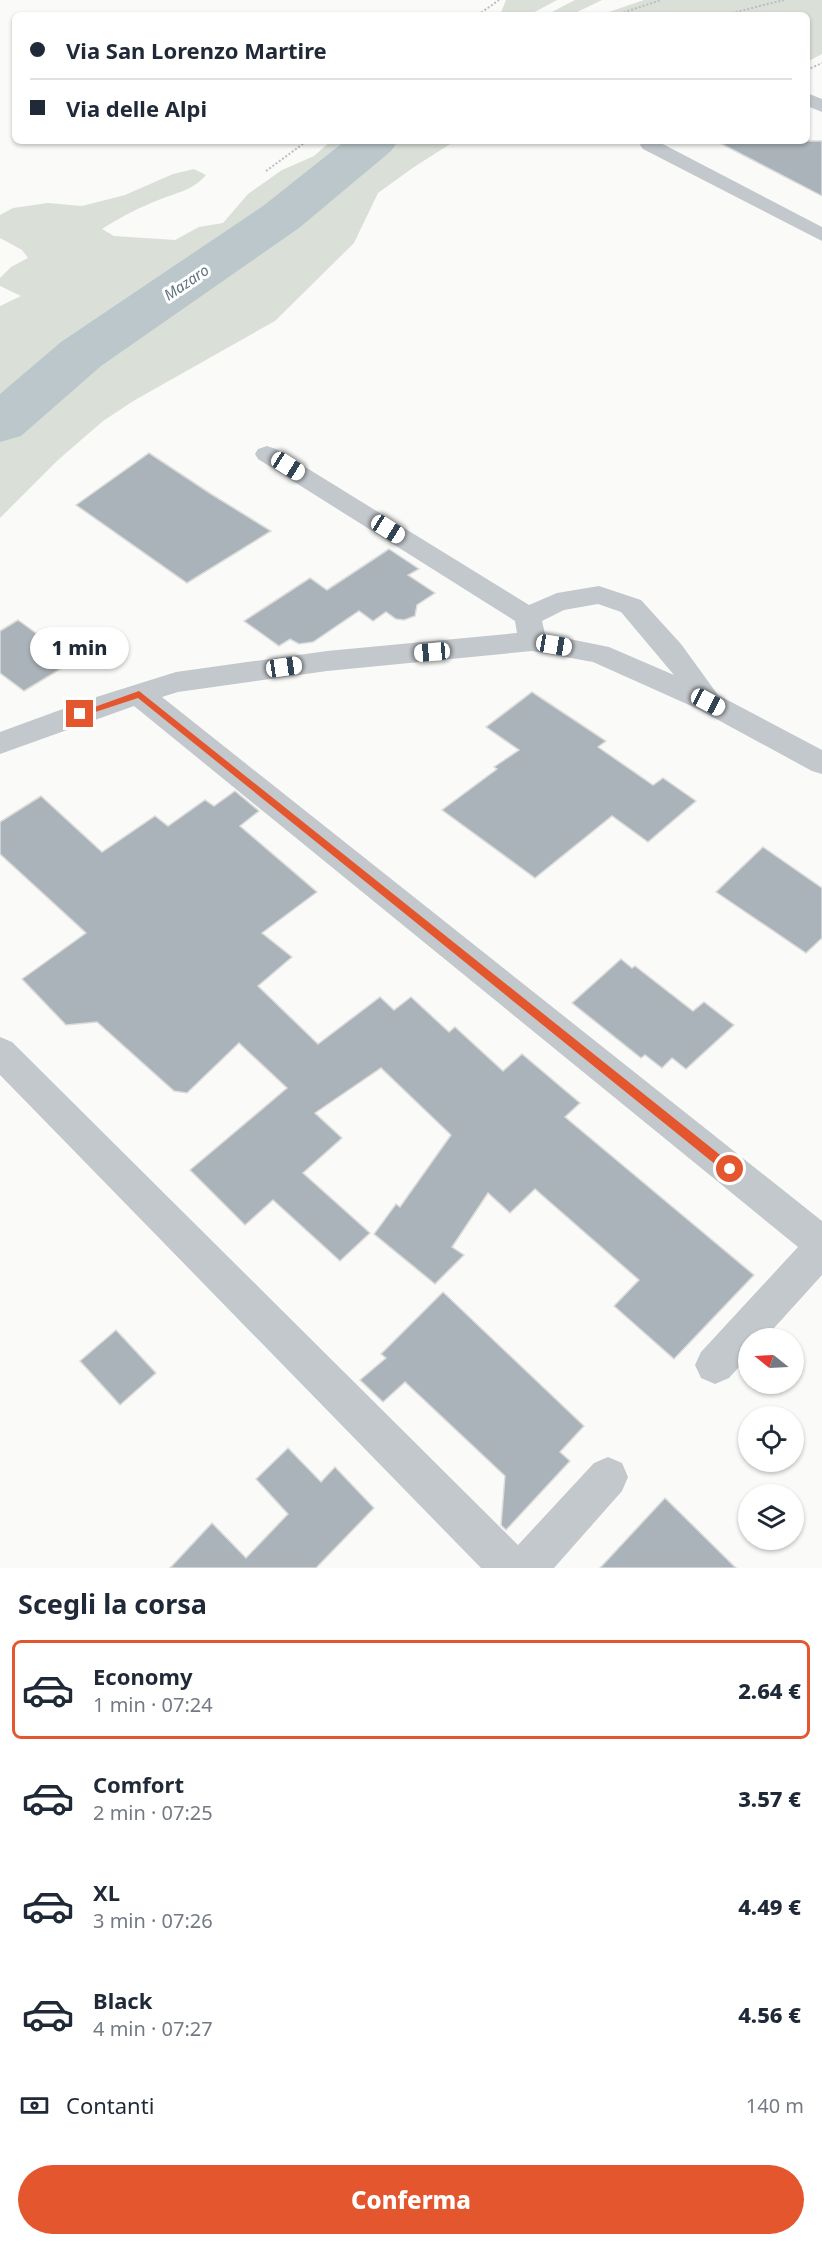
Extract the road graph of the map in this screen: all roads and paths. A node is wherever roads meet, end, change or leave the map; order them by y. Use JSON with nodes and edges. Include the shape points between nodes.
{"nodes":[{"id":1,"x":499,"y":0,"type":"edge"},
{"id":2,"x":661,"y":0,"type":"edge"},
{"id":3,"x":784,"y":0,"type":"edge"},
{"id":4,"x":482,"y":12,"type":"edge"},
{"id":5,"x":625,"y":12,"type":"edge"},
{"id":6,"x":736,"y":12,"type":"edge"},
{"id":7,"x":303,"y":144,"type":"edge"},
{"id":8,"x":650,"y":145,"type":"dead end"},
{"id":9,"x":266,"y":171,"type":"dead end"},
{"id":10,"x":822,"y":235,"type":"edge"},
{"id":11,"x":267,"y":454,"type":"dead end"},
{"id":12,"x":530,"y":629,"type":"junction"},
{"id":13,"x":139,"y":694,"type":"junction"},
{"id":14,"x":708,"y":702,"type":"junction"},
{"id":15,"x":0,"y":743,"type":"edge"},
{"id":16,"x":822,"y":764,"type":"edge"},
{"id":17,"x":0,"y":1052,"type":"edge"},
{"id":18,"x":822,"y":1246,"type":"edge"},
{"id":19,"x":715,"y":1365,"type":"dead end"},
{"id":20,"x":608,"y":1477,"type":"dead end"},
{"id":21,"x":511,"y":1568,"type":"edge"},
{"id":22,"x":525,"y":1568,"type":"edge"}],
"edges":[{"from":1,"to":4,"type":"path"},
{"from":2,"to":5,"type":"path"},
{"from":3,"to":6,"type":"path"},
{"from":7,"to":9,"type":"path"},
{"from":8,"to":10,"type":"street"},
{"from":11,"to":12,"type":"street"},
{"from":12,"to":13,"type":"street","via":[[176,682]]},
{"from":12,"to":14,"type":"street","via":[[599,654]]},
{"from":12,"to":14,"type":"street","via":[[557,602],[599,595],[631,606],[671,651]]},
{"from":13,"to":15,"type":"street"},
{"from":13,"to":18,"type":"street"},
{"from":14,"to":16,"type":"street"},
{"from":17,"to":21,"type":"street"},
{"from":18,"to":19,"type":"street"},
{"from":20,"to":22,"type":"street"}]}
